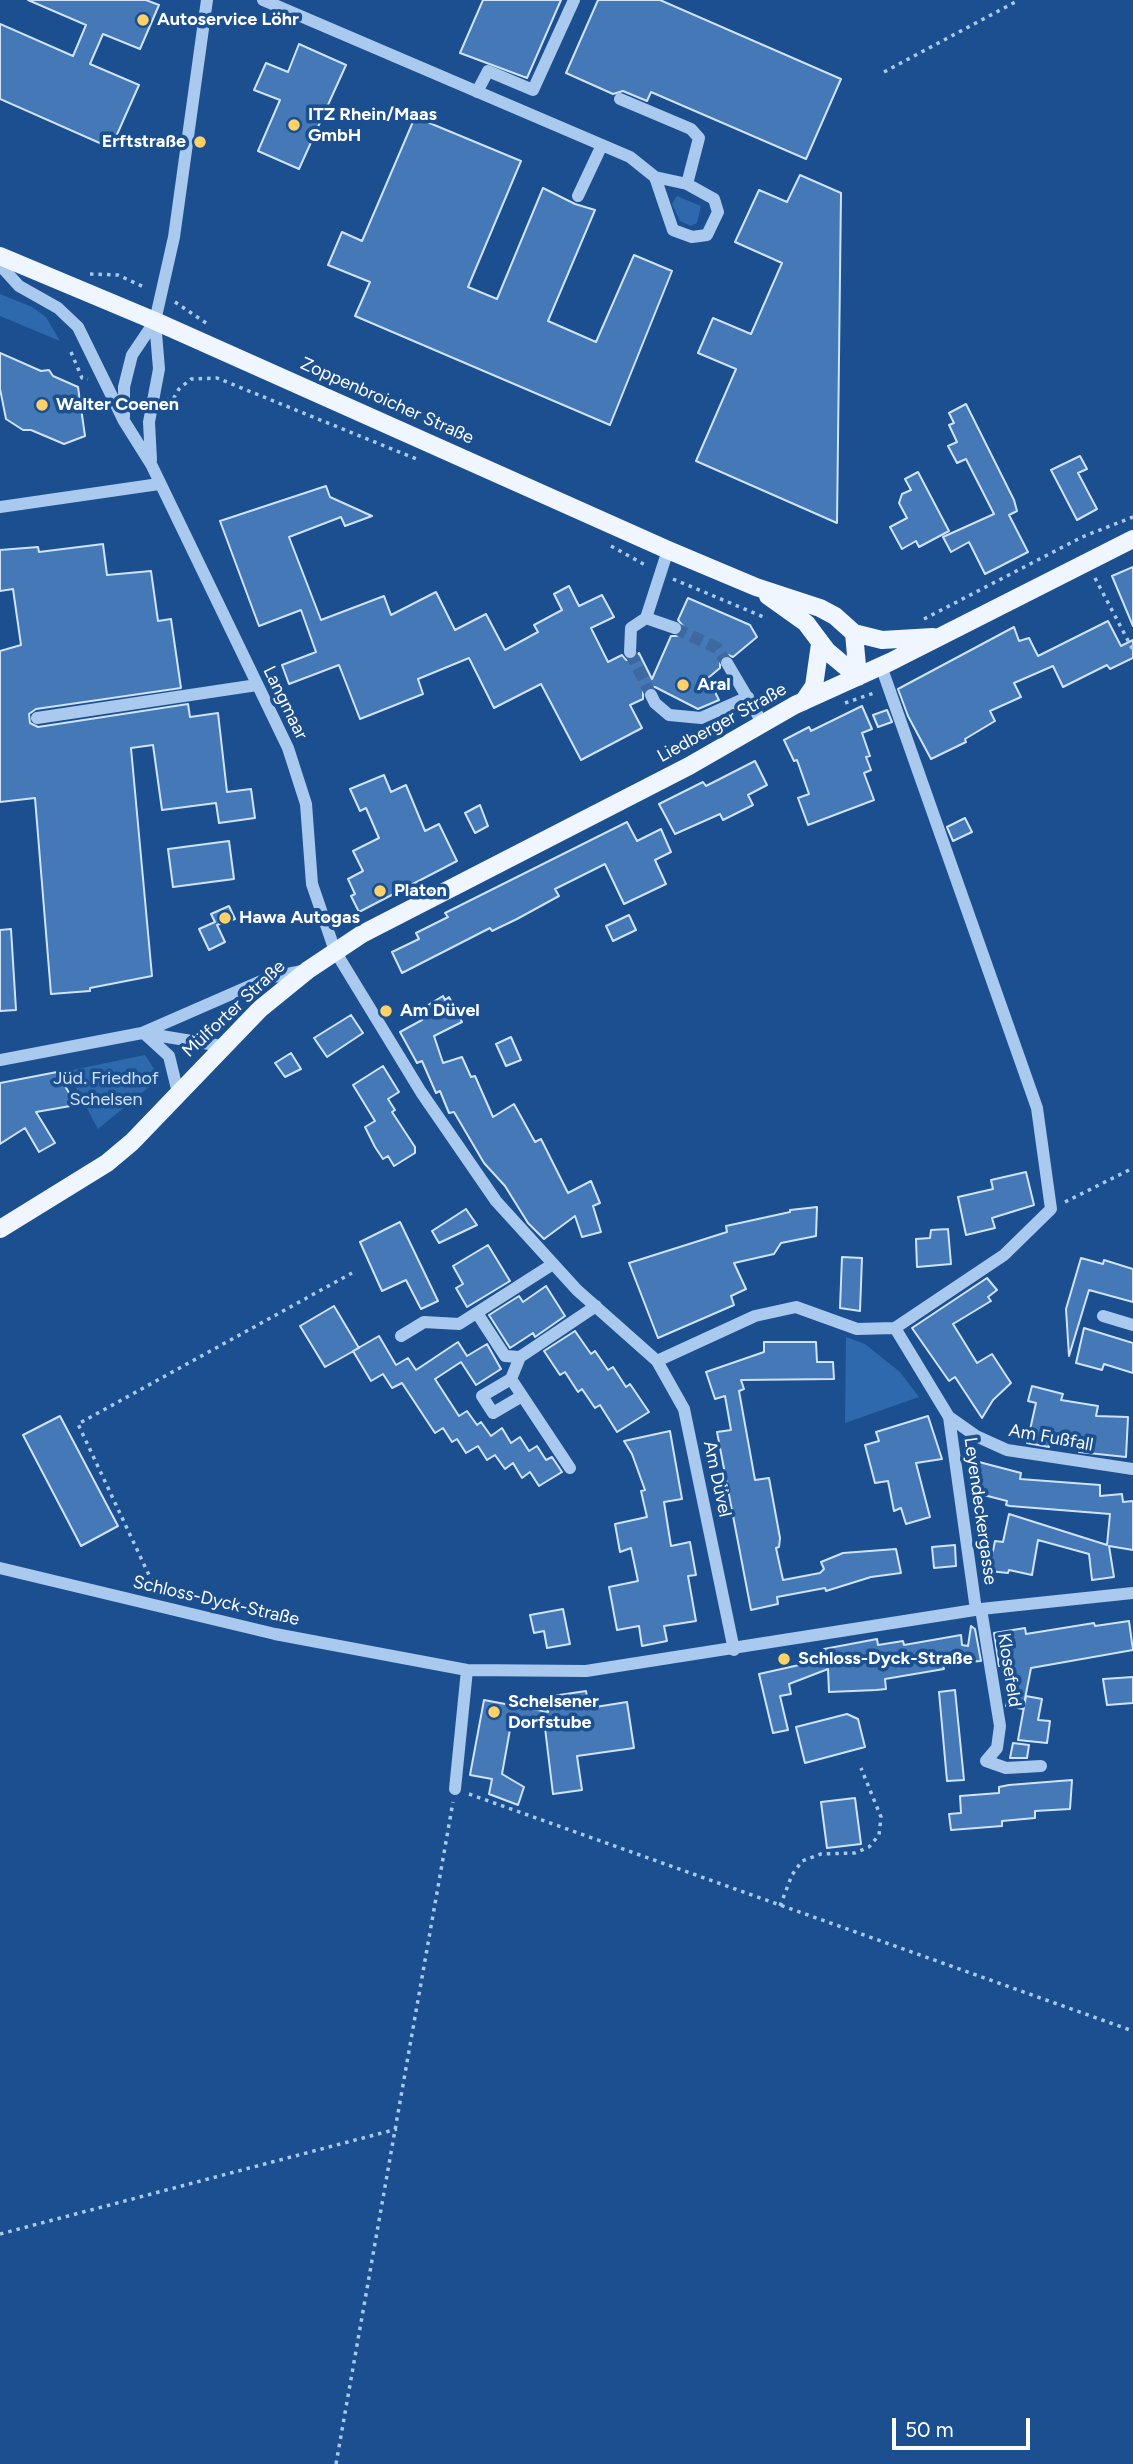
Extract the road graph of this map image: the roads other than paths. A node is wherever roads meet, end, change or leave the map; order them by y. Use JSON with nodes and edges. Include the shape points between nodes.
{"nodes":[{"id":1,"x":207,"y":0,"type":"edge"},
{"id":2,"x":263,"y":0,"type":"edge"},
{"id":3,"x":574,"y":0,"type":"edge"},
{"id":4,"x":477,"y":92,"type":"junction"},
{"id":5,"x":620,"y":99,"type":"dead end"},
{"id":6,"x":602,"y":145,"type":"junction"},
{"id":7,"x":654,"y":177,"type":"junction"},
{"id":8,"x":687,"y":184,"type":"junction"},
{"id":9,"x":578,"y":196,"type":"dead end"},
{"id":10,"x":0,"y":256,"type":"edge"},
{"id":11,"x":0,"y":265,"type":"edge"},
{"id":12,"x":155,"y":321,"type":"junction"},
{"id":13,"x":124,"y":421,"type":"junction"},
{"id":14,"x":151,"y":464,"type":"junction"},
{"id":15,"x":159,"y":484,"type":"junction"},
{"id":16,"x":0,"y":506,"type":"edge"},
{"id":17,"x":1133,"y":539,"type":"edge"},
{"id":18,"x":668,"y":550,"type":"junction"},
{"id":19,"x":756,"y":587,"type":"junction"},
{"id":20,"x":646,"y":618,"type":"junction"},
{"id":21,"x":675,"y":628,"type":"tunnel mouth"},
{"id":22,"x":854,"y":634,"type":"junction"},
{"id":23,"x":941,"y":637,"type":"junction"},
{"id":24,"x":820,"y":644,"type":"junction"},
{"id":25,"x":630,"y":652,"type":"tunnel mouth"},
{"id":26,"x":727,"y":663,"type":"tunnel mouth"},
{"id":27,"x":881,"y":666,"type":"junction"},
{"id":28,"x":858,"y":677,"type":"junction"},
{"id":29,"x":257,"y":685,"type":"junction"},
{"id":30,"x":651,"y":695,"type":"tunnel mouth"},
{"id":31,"x":748,"y":696,"type":"junction"},
{"id":32,"x":803,"y":702,"type":"junction"},
{"id":33,"x":37,"y":718,"type":"dead end"},
{"id":34,"x":763,"y":724,"type":"junction"},
{"id":35,"x":335,"y":951,"type":"junction"},
{"id":36,"x":307,"y":970,"type":"junction"},
{"id":37,"x":142,"y":1033,"type":"junction"},
{"id":38,"x":222,"y":1046,"type":"junction"},
{"id":39,"x":0,"y":1060,"type":"edge"},
{"id":40,"x":178,"y":1093,"type":"junction"},
{"id":41,"x":0,"y":1228,"type":"edge"},
{"id":42,"x":554,"y":1264,"type":"junction"},
{"id":43,"x":596,"y":1306,"type":"junction"},
{"id":44,"x":477,"y":1313,"type":"junction"},
{"id":45,"x":1103,"y":1316,"type":"dead end"},
{"id":46,"x":1133,"y":1325,"type":"edge"},
{"id":47,"x":895,"y":1328,"type":"junction"},
{"id":48,"x":401,"y":1336,"type":"dead end"},
{"id":49,"x":520,"y":1357,"type":"junction"},
{"id":50,"x":657,"y":1361,"type":"junction"},
{"id":51,"x":511,"y":1379,"type":"junction"},
{"id":52,"x":522,"y":1396,"type":"junction"},
{"id":53,"x":949,"y":1417,"type":"junction"},
{"id":54,"x":569,"y":1468,"type":"dead end"},
{"id":55,"x":1133,"y":1469,"type":"edge"},
{"id":56,"x":0,"y":1567,"type":"edge"},
{"id":57,"x":1133,"y":1593,"type":"edge"},
{"id":58,"x":978,"y":1609,"type":"junction"},
{"id":59,"x":734,"y":1650,"type":"junction"},
{"id":60,"x":467,"y":1670,"type":"junction"},
{"id":61,"x":1041,"y":1766,"type":"dead end"},
{"id":62,"x":455,"y":1789,"type":"road end"}],
"edges":[{"from":1,"to":12,"type":"street","via":[[174,237]]},
{"from":2,"to":4,"type":"street"},
{"from":3,"to":4,"type":"street","via":[[533,90],[488,71]]},
{"from":4,"to":6,"type":"street"},
{"from":5,"to":8,"type":"street","via":[[691,129],[699,138]]},
{"from":6,"to":7,"type":"street","via":[[629,157]]},
{"from":6,"to":9,"type":"street"},
{"from":7,"to":8,"type":"street"},
{"from":7,"to":8,"type":"street","via":[[673,230],[692,237],[707,235],[718,212],[714,199]]},
{"from":10,"to":12,"type":"main road","name":"Zoppenbroicher Straße"},
{"from":11,"to":13,"type":"street","name":"Langmaar","via":[[19,286],[58,308],[78,327]]},
{"from":12,"to":13,"type":"street","via":[[132,355],[124,387]]},
{"from":12,"to":14,"type":"street","name":"Langmaar","via":[[159,369],[149,422]]},
{"from":12,"to":18,"type":"main road","name":"Zoppenbroicher Straße"},
{"from":13,"to":14,"type":"street","name":"Langmaar"},
{"from":14,"to":15,"type":"street","name":"Langmaar"},
{"from":15,"to":16,"type":"street"},
{"from":15,"to":29,"type":"street","name":"Langmaar"},
{"from":17,"to":23,"type":"main road","name":"Liedberger Straße"},
{"from":18,"to":19,"type":"main road","name":"Zoppenbroicher Straße"},
{"from":18,"to":20,"type":"street"},
{"from":19,"to":22,"type":"main road","name":"Zoppenbroicher Straße","via":[[820,608]]},
{"from":19,"to":24,"type":"main road","name":"Zoppenbroicher Straße","via":[[806,623]]},
{"from":20,"to":21,"type":"street"},
{"from":20,"to":25,"type":"street","via":[[631,628]]},
{"from":22,"to":23,"type":"main road","via":[[882,640]]},
{"from":22,"to":28,"type":"main road"},
{"from":23,"to":27,"type":"main road","name":"Liedberger Straße"},
{"from":24,"to":28,"type":"main road","name":"Zoppenbroicher Straße"},
{"from":24,"to":32,"type":"main road","via":[[814,686]]},
{"from":26,"to":31,"type":"street"},
{"from":27,"to":28,"type":"main road","name":"Liedberger Straße"},
{"from":27,"to":47,"type":"street","via":[[1037,1108],[1051,1209],[1004,1255]]},
{"from":28,"to":32,"type":"main road","name":"Liedberger Straße"},
{"from":29,"to":33,"type":"street"},
{"from":29,"to":35,"type":"street","name":"Langmaar","via":[[288,748],[306,804],[312,884]]},
{"from":30,"to":31,"type":"street","via":[[669,715],[701,718]]},
{"from":31,"to":34,"type":"street"},
{"from":32,"to":34,"type":"main road","name":"Liedberger Straße"},
{"from":34,"to":35,"type":"main road","name":"Liedberger Straße"},
{"from":35,"to":36,"type":"main road","name":"Mülforter Straße"},
{"from":35,"to":42,"type":"street","name":"Am Düvel","via":[[421,1093],[496,1201]]},
{"from":36,"to":37,"type":"street","via":[[268,978]]},
{"from":36,"to":38,"type":"main road","name":"Mülforter Straße"},
{"from":37,"to":38,"type":"street"},
{"from":37,"to":39,"type":"street"},
{"from":37,"to":40,"type":"street","via":[[169,1056]]},
{"from":38,"to":40,"type":"main road","name":"Mülforter Straße"},
{"from":40,"to":41,"type":"main road","name":"Mülforter Straße","via":[[107,1163]]},
{"from":42,"to":43,"type":"street","name":"Am Düvel"},
{"from":42,"to":44,"type":"street"},
{"from":43,"to":49,"type":"street"},
{"from":43,"to":50,"type":"street","name":"Am Düvel"},
{"from":44,"to":48,"type":"street","via":[[458,1324],[424,1322]]},
{"from":44,"to":49,"type":"street","via":[[505,1356]]},
{"from":45,"to":46,"type":"street"},
{"from":47,"to":50,"type":"street","via":[[857,1329],[796,1307],[755,1316]]},
{"from":47,"to":53,"type":"street","name":"Am Fußfall"},
{"from":49,"to":51,"type":"street"},
{"from":50,"to":59,"type":"street","name":"Am Düvel","via":[[684,1409]]},
{"from":51,"to":52,"type":"street"},
{"from":51,"to":52,"type":"street","via":[[482,1396],[493,1413]]},
{"from":52,"to":54,"type":"street"},
{"from":53,"to":55,"type":"street","name":"Am Fußfall","via":[[1007,1450]]},
{"from":53,"to":58,"type":"street","name":"Leyendeckergasse"},
{"from":56,"to":60,"type":"street","name":"Schloss-Dyck-Straße","via":[[275,1634]]},
{"from":57,"to":58,"type":"street","name":"Schloss-Dyck-Straße"},
{"from":58,"to":59,"type":"street","name":"Schloss-Dyck-Straße"},
{"from":58,"to":61,"type":"street","name":"Klosefeld","via":[[1000,1726],[997,1748],[986,1761],[1006,1768]]},
{"from":59,"to":60,"type":"street","name":"Schloss-Dyck-Straße","via":[[586,1671]]},
{"from":60,"to":62,"type":"street"}]}
